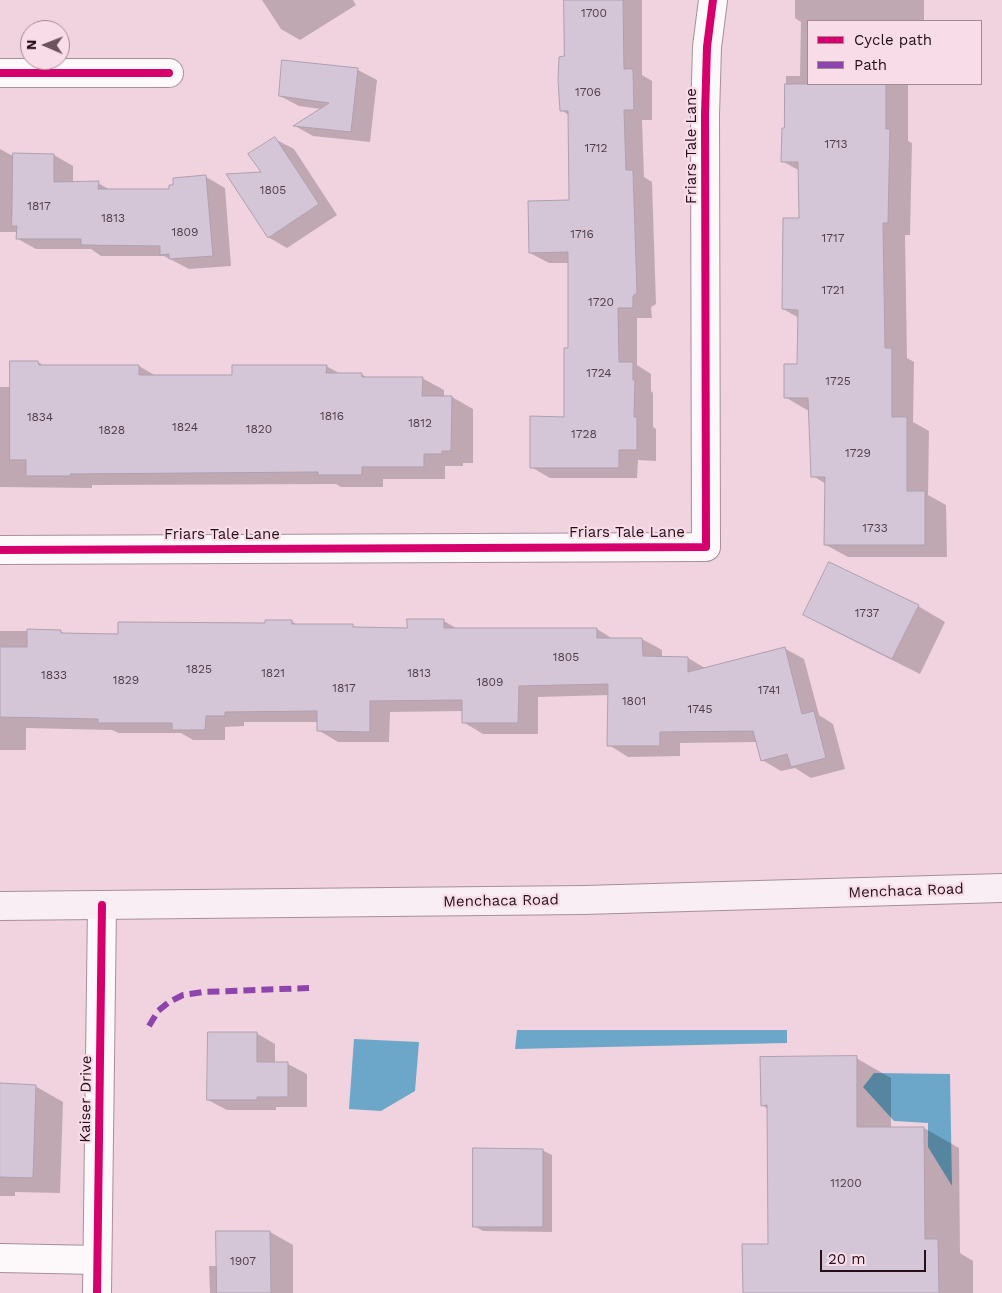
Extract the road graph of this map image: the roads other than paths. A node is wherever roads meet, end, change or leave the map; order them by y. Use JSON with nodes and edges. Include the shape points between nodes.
{"nodes":[{"id":1,"x":713,"y":0,"type":"edge"},
{"id":2,"x":0,"y":73,"type":"edge"},
{"id":3,"x":169,"y":73,"type":"dead end"},
{"id":4,"x":0,"y":550,"type":"edge"},
{"id":5,"x":1002,"y":888,"type":"edge"},
{"id":6,"x":102,"y":905,"type":"junction"},
{"id":7,"x":0,"y":906,"type":"edge"},
{"id":8,"x":0,"y":1258,"type":"edge"},
{"id":9,"x":97,"y":1260,"type":"junction"},
{"id":10,"x":97,"y":1293,"type":"edge"}],
"edges":[{"from":1,"to":4,"type":"street","name":"Friars Tale Lane","via":[[707,48],[705,115],[706,547]]},
{"from":2,"to":3,"type":"street"},
{"from":5,"to":6,"type":"main road","name":"Menchaca Road","via":[[584,900]]},
{"from":6,"to":7,"type":"main road","name":"Menchaca Road"},
{"from":6,"to":9,"type":"street","name":"Kaiser Drive"},
{"from":8,"to":9,"type":"street"},
{"from":9,"to":10,"type":"street","name":"Kaiser Drive"}]}
